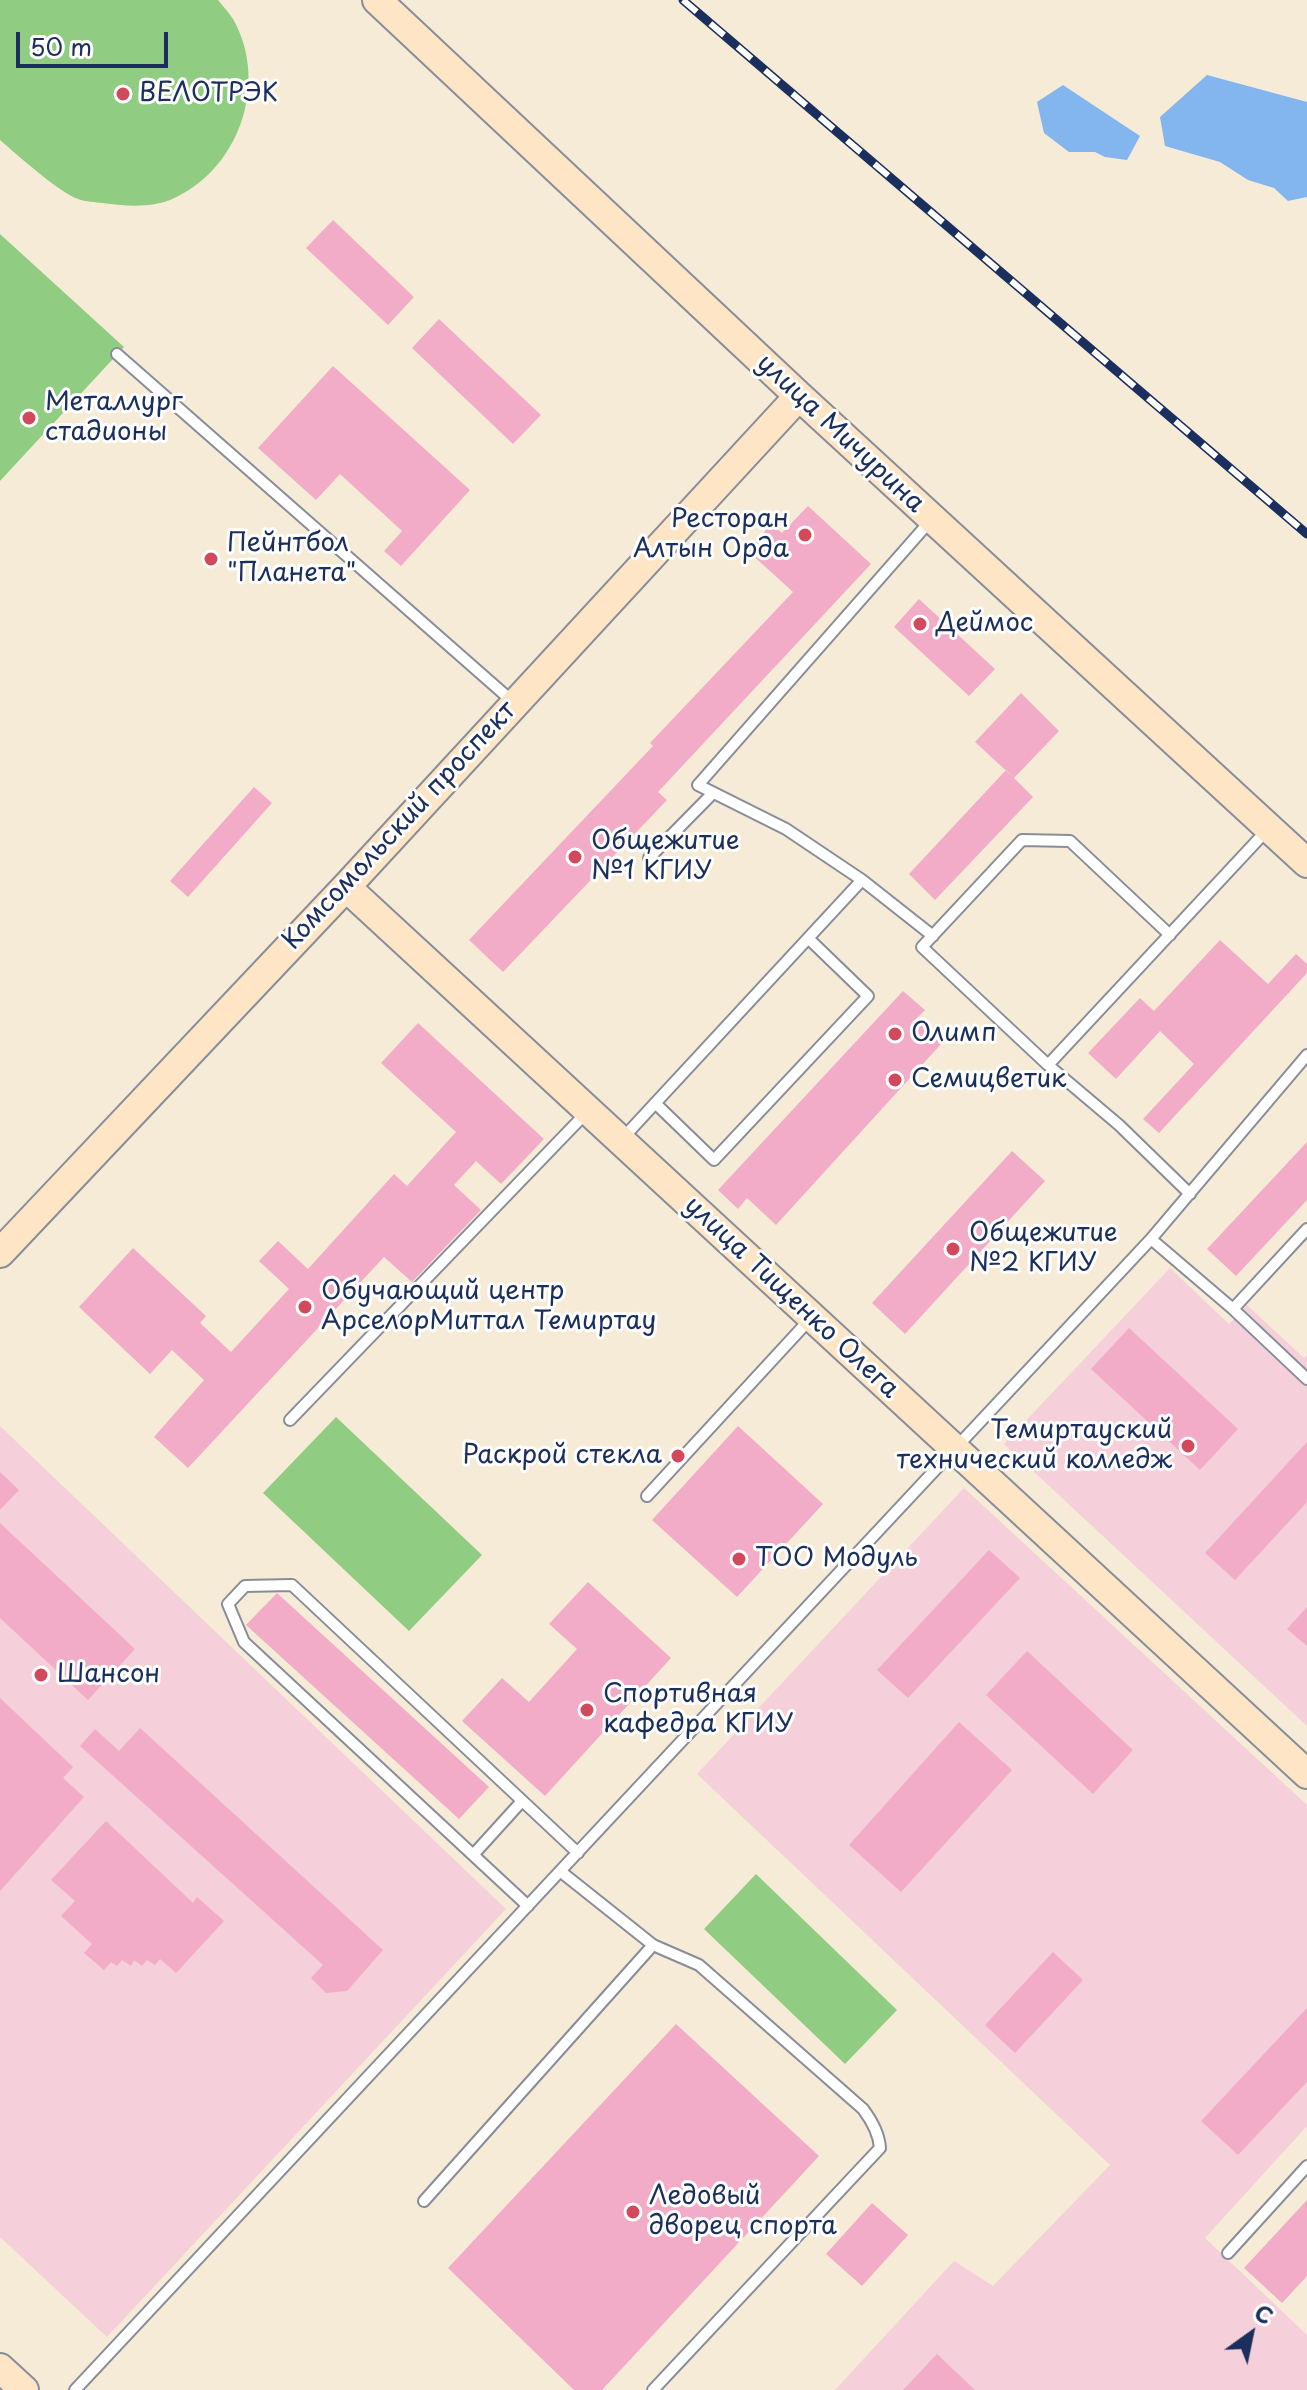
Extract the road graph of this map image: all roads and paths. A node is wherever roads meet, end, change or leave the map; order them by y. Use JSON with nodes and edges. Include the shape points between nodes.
{"nodes":[{"id":1,"x":377,"y":0,"type":"edge"},
{"id":2,"x":117,"y":354,"type":"dead end"},
{"id":3,"x":799,"y":396,"type":"junction"},
{"id":4,"x":932,"y":519,"type":"junction"},
{"id":5,"x":513,"y":702,"type":"junction"},
{"id":6,"x":713,"y":793,"type":"junction"},
{"id":7,"x":1269,"y":828,"type":"junction"},
{"id":8,"x":649,"y":858,"type":"dead end"},
{"id":9,"x":1307,"y":863,"type":"edge"},
{"id":10,"x":862,"y":880,"type":"junction"},
{"id":11,"x":346,"y":887,"type":"junction"},
{"id":12,"x":1170,"y":935,"type":"junction"},
{"id":13,"x":933,"y":936,"type":"junction"},
{"id":14,"x":809,"y":939,"type":"junction"},
{"id":15,"x":1307,"y":1055,"type":"edge"},
{"id":16,"x":1048,"y":1065,"type":"junction"},
{"id":17,"x":655,"y":1103,"type":"junction"},
{"id":18,"x":588,"y":1111,"type":"junction"},
{"id":19,"x":621,"y":1141,"type":"junction"},
{"id":20,"x":1190,"y":1194,"type":"junction"},
{"id":21,"x":1307,"y":1229,"type":"edge"},
{"id":22,"x":1151,"y":1239,"type":"junction"},
{"id":23,"x":0,"y":1253,"type":"edge"},
{"id":24,"x":1233,"y":1309,"type":"junction"},
{"id":25,"x":812,"y":1317,"type":"junction"},
{"id":26,"x":1307,"y":1379,"type":"edge"},
{"id":27,"x":290,"y":1420,"type":"dead end"},
{"id":28,"x":956,"y":1449,"type":"junction"},
{"id":29,"x":647,"y":1496,"type":"dead end"},
{"id":30,"x":1307,"y":1774,"type":"edge"},
{"id":31,"x":522,"y":1801,"type":"junction"},
{"id":32,"x":578,"y":1853,"type":"junction"},
{"id":33,"x":473,"y":1855,"type":"junction"},
{"id":34,"x":560,"y":1871,"type":"junction"},
{"id":35,"x":528,"y":1906,"type":"junction"},
{"id":36,"x":653,"y":1945,"type":"junction"},
{"id":37,"x":1307,"y":2166,"type":"edge"},
{"id":38,"x":424,"y":2201,"type":"dead end"},
{"id":39,"x":1228,"y":2253,"type":"dead end"},
{"id":40,"x":0,"y":2368,"type":"edge"},
{"id":41,"x":24,"y":2390,"type":"edge"},
{"id":42,"x":75,"y":2390,"type":"edge"},
{"id":43,"x":653,"y":2390,"type":"edge"}],
"edges":[{"from":1,"to":3,"type":"street","name":"улица Мичурина"},
{"from":2,"to":5,"type":"lane"},
{"from":3,"to":4,"type":"street","name":"улица Мичурина"},
{"from":3,"to":5,"type":"street","name":"Комсомольский проспект"},
{"from":4,"to":6,"type":"lane","via":[[698,785]]},
{"from":4,"to":7,"type":"street","name":"улица Мичурина"},
{"from":5,"to":11,"type":"street","name":"Комсомольский проспект"},
{"from":6,"to":8,"type":"lane"},
{"from":6,"to":10,"type":"lane","via":[[786,829]]},
{"from":7,"to":9,"type":"street","name":"улица Мичурина"},
{"from":7,"to":12,"type":"lane"},
{"from":10,"to":13,"type":"lane"},
{"from":10,"to":14,"type":"lane"},
{"from":11,"to":18,"type":"street","name":"улица Тищенко Олега"},
{"from":11,"to":23,"type":"street","name":"Комсомольский проспект"},
{"from":12,"to":13,"type":"lane","via":[[1070,841],[1022,840]]},
{"from":12,"to":16,"type":"lane"},
{"from":13,"to":16,"type":"lane","via":[[922,947]]},
{"from":14,"to":17,"type":"lane"},
{"from":14,"to":17,"type":"lane","via":[[868,996],[714,1160]]},
{"from":15,"to":20,"type":"lane"},
{"from":16,"to":20,"type":"lane"},
{"from":17,"to":19,"type":"lane"},
{"from":18,"to":19,"type":"street","name":"улица Тищенко Олега"},
{"from":18,"to":27,"type":"lane"},
{"from":19,"to":25,"type":"street","name":"улица Тищенко Олега"},
{"from":20,"to":22,"type":"lane"},
{"from":21,"to":24,"type":"lane"},
{"from":22,"to":24,"type":"lane"},
{"from":22,"to":28,"type":"lane"},
{"from":24,"to":26,"type":"lane"},
{"from":25,"to":28,"type":"street","name":"улица Тищенко Олега"},
{"from":25,"to":29,"type":"lane"},
{"from":28,"to":30,"type":"street","name":"улица Тищенко Олега"},
{"from":28,"to":32,"type":"lane"},
{"from":31,"to":32,"type":"lane"},
{"from":31,"to":33,"type":"lane"},
{"from":31,"to":33,"type":"lane","via":[[292,1585],[245,1586],[228,1604],[244,1642]]},
{"from":32,"to":34,"type":"lane"},
{"from":33,"to":35,"type":"lane"},
{"from":34,"to":35,"type":"lane"},
{"from":34,"to":36,"type":"lane"},
{"from":35,"to":42,"type":"lane"},
{"from":36,"to":38,"type":"lane"},
{"from":36,"to":43,"type":"lane","via":[[699,1965],[863,2109],[880,2148]]},
{"from":37,"to":39,"type":"lane"},
{"from":40,"to":41,"type":"street"}]}
